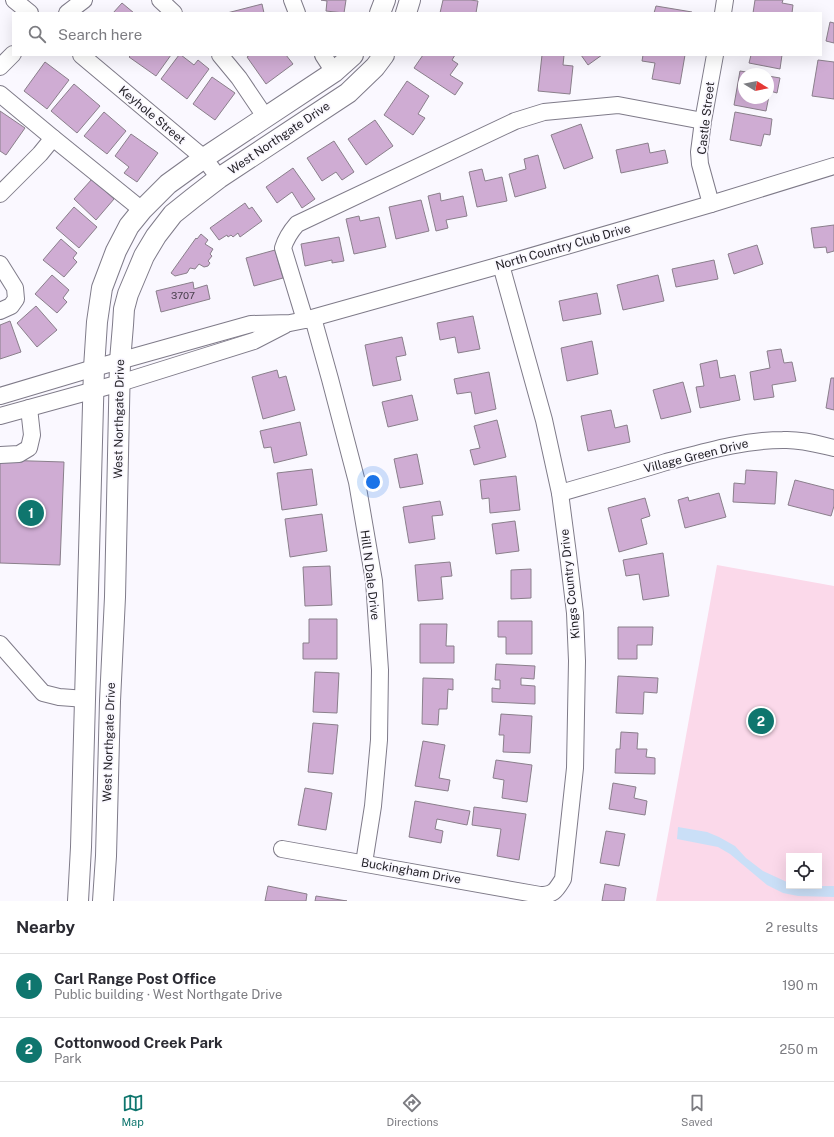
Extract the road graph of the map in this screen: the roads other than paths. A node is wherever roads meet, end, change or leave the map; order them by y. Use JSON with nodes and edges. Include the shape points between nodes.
{"nodes":[{"id":1,"x":14,"y":0,"type":"edge"},
{"id":2,"x":84,"y":0,"type":"edge"},
{"id":3,"x":160,"y":0,"type":"edge"},
{"id":4,"x":292,"y":0,"type":"edge"},
{"id":5,"x":385,"y":0,"type":"edge"},
{"id":6,"x":410,"y":0,"type":"edge"},
{"id":7,"x":725,"y":0,"type":"edge"},
{"id":8,"x":29,"y":12,"type":"edge"},
{"id":9,"x":68,"y":12,"type":"edge"},
{"id":10,"x":173,"y":12,"type":"edge"},
{"id":11,"x":297,"y":12,"type":"edge"},
{"id":12,"x":380,"y":12,"type":"edge"},
{"id":13,"x":406,"y":12,"type":"edge"},
{"id":14,"x":723,"y":12,"type":"edge"},
{"id":15,"x":12,"y":55,"type":"edge"},
{"id":16,"x":82,"y":56,"type":"edge"},
{"id":17,"x":221,"y":56,"type":"edge"},
{"id":18,"x":324,"y":56,"type":"edge"},
{"id":19,"x":352,"y":56,"type":"edge"},
{"id":20,"x":383,"y":56,"type":"edge"},
{"id":21,"x":715,"y":56,"type":"edge"},
{"id":22,"x":0,"y":67,"type":"edge"},
{"id":23,"x":334,"y":72,"type":"junction"},
{"id":24,"x":0,"y":94,"type":"edge"},
{"id":25,"x":266,"y":118,"type":"junction"},
{"id":26,"x":703,"y":120,"type":"junction"},
{"id":27,"x":53,"y":138,"type":"junction"},
{"id":28,"x":204,"y":158,"type":"junction"},
{"id":29,"x":834,"y":166,"type":"edge"},
{"id":30,"x":219,"y":178,"type":"junction"},
{"id":31,"x":0,"y":194,"type":"edge"},
{"id":32,"x":711,"y":204,"type":"junction"},
{"id":33,"x":142,"y":210,"type":"junction"},
{"id":34,"x":0,"y":264,"type":"edge"},
{"id":35,"x":501,"y":265,"type":"junction"},
{"id":36,"x":0,"y":311,"type":"edge"},
{"id":37,"x":303,"y":320,"type":"junction"},
{"id":38,"x":120,"y":361,"type":"junction"},
{"id":39,"x":94,"y":368,"type":"junction"},
{"id":40,"x":120,"y":383,"type":"junction"},
{"id":41,"x":94,"y":390,"type":"junction"},
{"id":42,"x":0,"y":396,"type":"edge"},
{"id":43,"x":29,"y":408,"type":"junction"},
{"id":44,"x":0,"y":416,"type":"edge"},
{"id":45,"x":834,"y":448,"type":"edge"},
{"id":46,"x":0,"y":455,"type":"edge"},
{"id":47,"x":560,"y":493,"type":"junction"},
{"id":48,"x":0,"y":644,"type":"edge"},
{"id":49,"x":86,"y":699,"type":"junction"},
{"id":50,"x":110,"y":701,"type":"junction"},
{"id":51,"x":282,"y":849,"type":"dead end"},
{"id":52,"x":364,"y":863,"type":"junction"},
{"id":53,"x":540,"y":895,"type":"joint"},
{"id":54,"x":78,"y":901,"type":"edge"},
{"id":55,"x":103,"y":901,"type":"edge"}],
"edges":[{"from":1,"to":8,"type":"street"},
{"from":2,"to":9,"type":"street"},
{"from":3,"to":10,"type":"street"},
{"from":4,"to":11,"type":"street"},
{"from":5,"to":12,"type":"main road"},
{"from":6,"to":13,"type":"main road"},
{"from":7,"to":14,"type":"street"},
{"from":15,"to":22,"type":"street"},
{"from":16,"to":28,"type":"street","name":"Keyhole Street"},
{"from":17,"to":25,"type":"street"},
{"from":18,"to":23,"type":"street"},
{"from":19,"to":23,"type":"main road","name":"West Northgate Drive"},
{"from":20,"to":30,"type":"main road","name":"West Northgate Drive","via":[[348,93]]},
{"from":21,"to":26,"type":"street","name":"Castle Street"},
{"from":23,"to":25,"type":"main road","name":"West Northgate Drive"},
{"from":24,"to":27,"type":"street"},
{"from":25,"to":28,"type":"main road","name":"West Northgate Drive"},
{"from":26,"to":32,"type":"street","name":"Castle Street","via":[[700,164]]},
{"from":26,"to":37,"type":"street","name":"Hill N Dale Drive","via":[[618,105],[544,112],[516,121],[297,224],[290,231],[283,248]]},
{"from":27,"to":31,"type":"street"},
{"from":27,"to":33,"type":"street"},
{"from":28,"to":30,"type":"street","name":"Keyhole Street"},
{"from":28,"to":33,"type":"main road","name":"West Northgate Drive","via":[[168,184]]},
{"from":29,"to":32,"type":"street","name":"North Country Club Drive"},
{"from":30,"to":38,"type":"main road","name":"West Northgate Drive","via":[[173,214],[144,256],[124,309]]},
{"from":32,"to":35,"type":"street","name":"North Country Club Drive"},
{"from":33,"to":39,"type":"main road","name":"West Northgate Drive","via":[[129,226],[119,245],[102,288]]},
{"from":34,"to":36,"type":"street","via":[[15,288],[16,298],[11,306]]},
{"from":35,"to":37,"type":"street","name":"North Country Club Drive"},
{"from":35,"to":47,"type":"street","name":"Kings Country Drive","via":[[544,420]]},
{"from":37,"to":38,"type":"street","name":"North Country Club Drive","via":[[251,324]]},
{"from":37,"to":40,"type":"street","name":"North Country Club Drive","via":[[254,341]]},
{"from":37,"to":52,"type":"street","name":"Hill N Dale Drive","via":[[332,386],[357,482],[374,582],[380,670],[379,740],[373,806]]},
{"from":38,"to":39,"type":"street","name":"North Country Club Drive"},
{"from":38,"to":40,"type":"main road","name":"West Northgate Drive"},
{"from":39,"to":41,"type":"main road","name":"West Northgate Drive"},
{"from":39,"to":42,"type":"street","name":"North Country Club Drive"},
{"from":40,"to":41,"type":"street","name":"North Country Club Drive"},
{"from":40,"to":50,"type":"main road","name":"West Northgate Drive"},
{"from":41,"to":43,"type":"street","name":"North Country Club Drive"},
{"from":41,"to":49,"type":"main road","name":"West Northgate Drive"},
{"from":43,"to":44,"type":"street","name":"North Country Club Drive"},
{"from":43,"to":46,"type":"street","via":[[32,435],[28,448],[19,454]]},
{"from":45,"to":47,"type":"street","name":"Village Green Drive","via":[[812,442],[754,441],[726,446]]},
{"from":47,"to":53,"type":"street","name":"Kings Country Drive","via":[[575,613],[575,768],[563,879],[557,889],[549,895]]},
{"from":48,"to":49,"type":"street","via":[[43,693]]},
{"from":49,"to":50,"type":"main road"},
{"from":49,"to":54,"type":"main road","name":"West Northgate Drive"},
{"from":50,"to":55,"type":"main road","name":"West Northgate Drive"},
{"from":51,"to":52,"type":"street","name":"Buckingham Drive"},
{"from":52,"to":53,"type":"street","name":"Buckingham Drive"}]}
